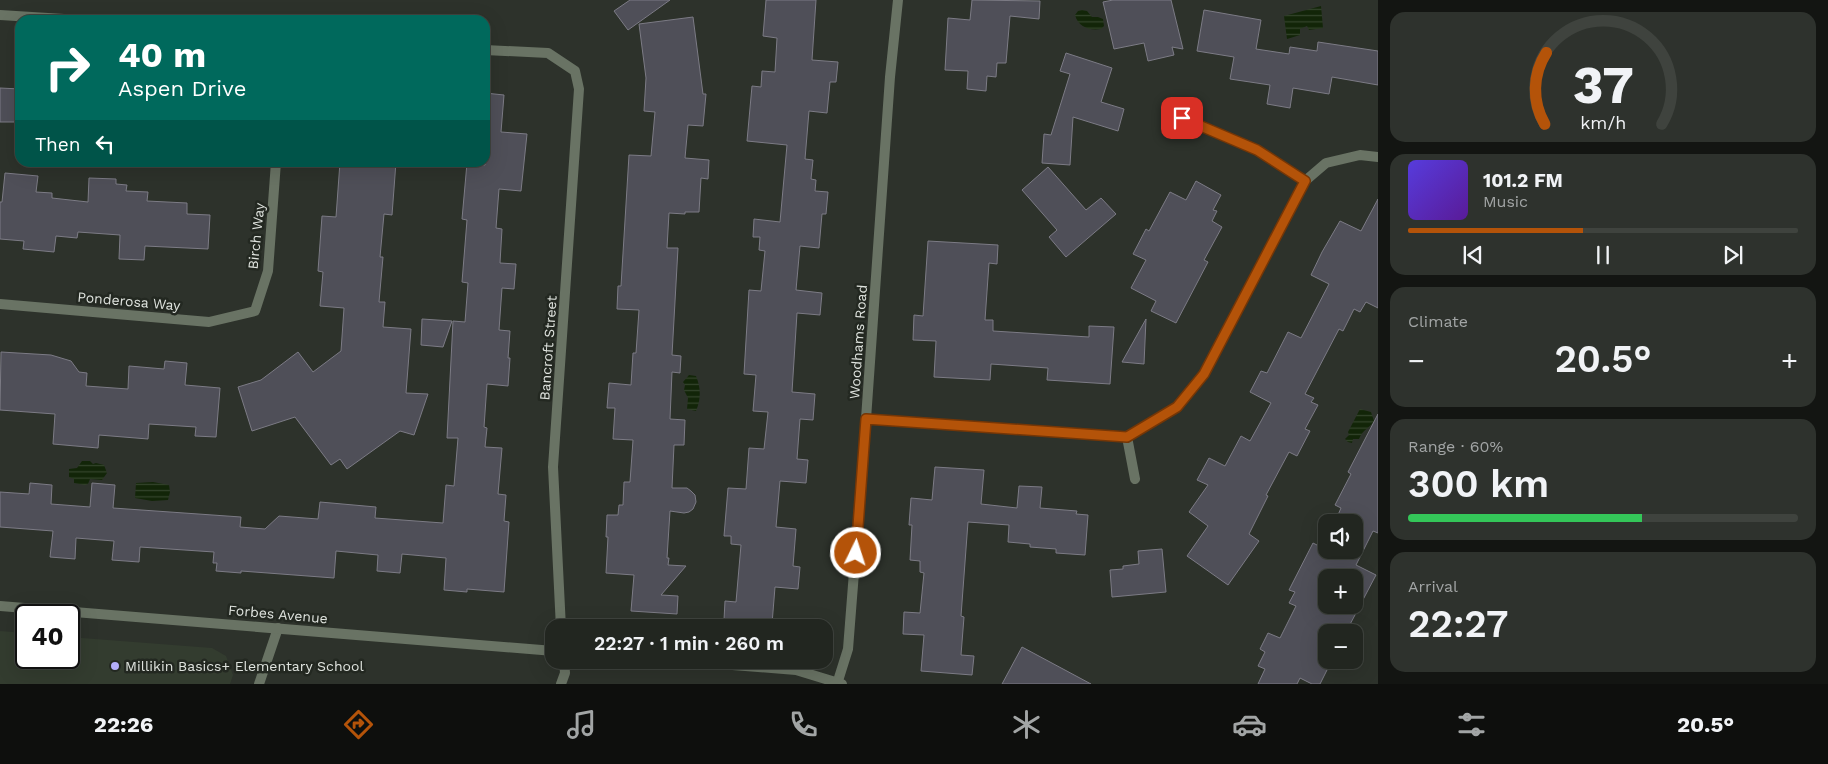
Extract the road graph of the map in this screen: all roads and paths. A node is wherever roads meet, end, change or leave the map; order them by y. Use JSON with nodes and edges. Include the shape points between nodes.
{"nodes":[{"id":1,"x":898,"y":0,"type":"edge"},
{"id":2,"x":0,"y":15,"type":"edge"},
{"id":3,"x":15,"y":16,"type":"edge"},
{"id":4,"x":490,"y":50,"type":"edge"},
{"id":5,"x":1182,"y":118,"type":"dead end"},
{"id":6,"x":1378,"y":157,"type":"edge"},
{"id":7,"x":276,"y":167,"type":"edge"},
{"id":8,"x":1305,"y":181,"type":"junction"},
{"id":9,"x":0,"y":304,"type":"edge"},
{"id":10,"x":255,"y":311,"type":"joint"},
{"id":11,"x":866,"y":419,"type":"junction"},
{"id":12,"x":1127,"y":437,"type":"junction"},
{"id":13,"x":1135,"y":479,"type":"dead end"},
{"id":14,"x":0,"y":606,"type":"edge"},
{"id":15,"x":561,"y":619,"type":"edge"},
{"id":16,"x":278,"y":628,"type":"junction"},
{"id":17,"x":545,"y":650,"type":"edge"},
{"id":18,"x":565,"y":669,"type":"edge"},
{"id":19,"x":783,"y":669,"type":"edge"},
{"id":20,"x":839,"y":683,"type":"edge"},
{"id":21,"x":259,"y":684,"type":"edge"},
{"id":22,"x":562,"y":684,"type":"edge"}],
"edges":[{"from":1,"to":11,"type":"street","name":"Woodhams Road"},
{"from":2,"to":3,"type":"street"},
{"from":4,"to":15,"type":"street","name":"Bancroft Street","via":[[548,53],[575,71],[579,89],[553,467]]},
{"from":5,"to":8,"type":"street","via":[[1257,150]]},
{"from":6,"to":8,"type":"street","via":[[1360,155],[1326,163]]},
{"from":7,"to":10,"type":"street","name":"Birch Way","via":[[268,270]]},
{"from":8,"to":12,"type":"street","via":[[1204,374],[1177,407]]},
{"from":9,"to":10,"type":"street","name":"Ponderosa Way","via":[[209,322]]},
{"from":11,"to":12,"type":"street"},
{"from":11,"to":20,"type":"street","name":"Woodhams Road","via":[[848,649]]},
{"from":12,"to":13,"type":"street"},
{"from":14,"to":16,"type":"street","name":"Forbes Avenue"},
{"from":16,"to":17,"type":"street","name":"Forbes Avenue"},
{"from":16,"to":21,"type":"street"},
{"from":18,"to":22,"type":"street"},
{"from":19,"to":20,"type":"street"}]}
